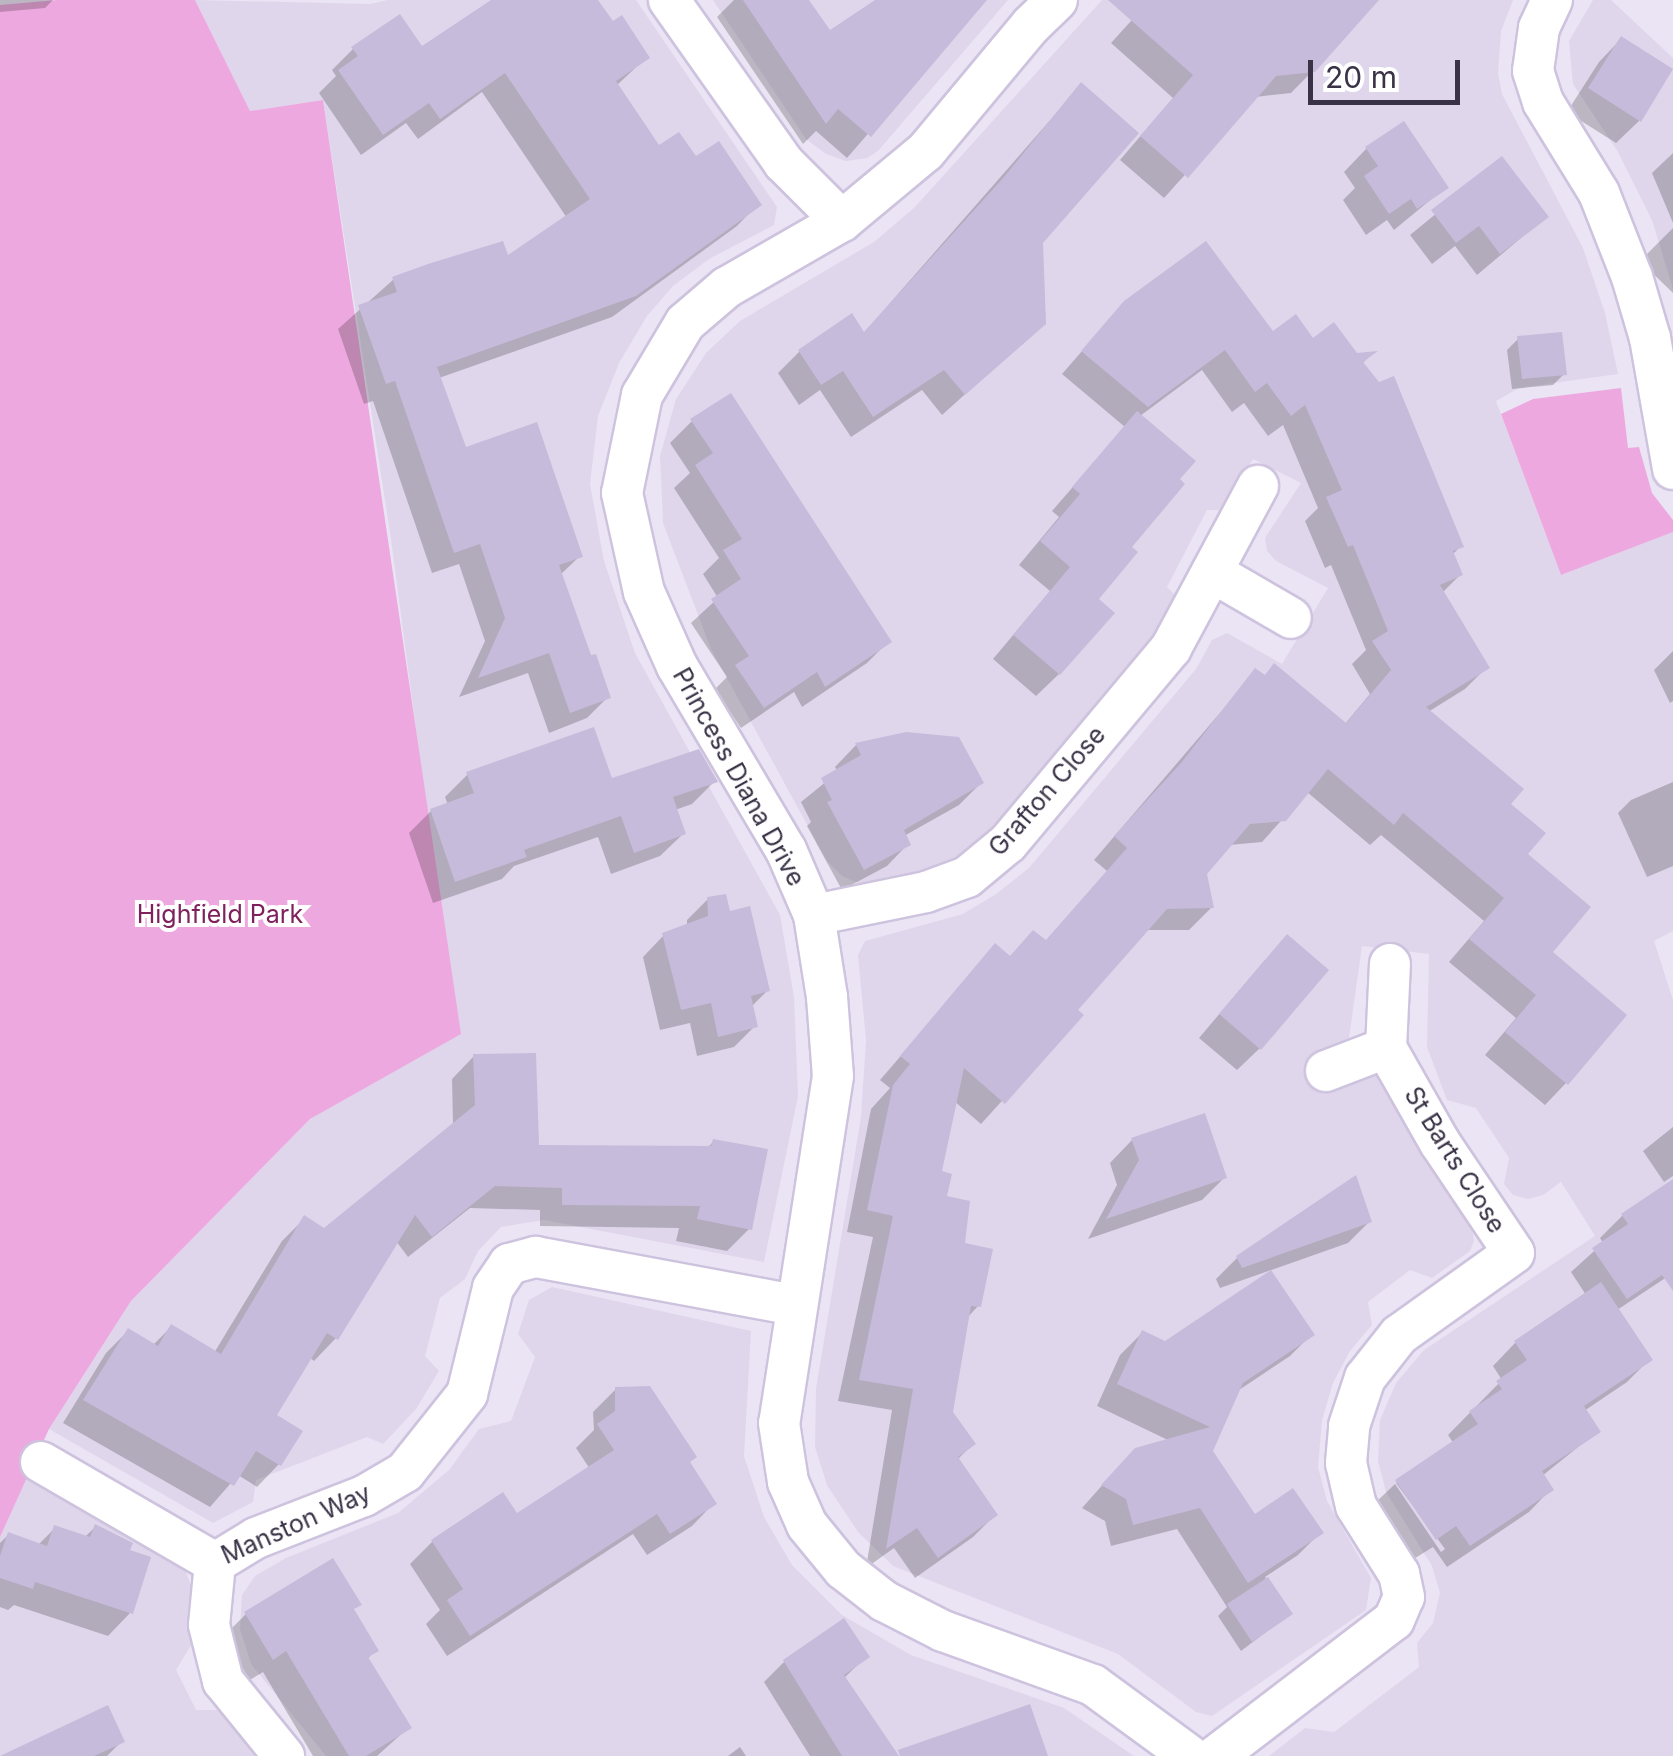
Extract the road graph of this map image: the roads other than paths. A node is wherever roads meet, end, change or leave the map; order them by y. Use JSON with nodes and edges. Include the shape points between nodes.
{"nodes":[{"id":1,"x":668,"y":0,"type":"edge"},
{"id":2,"x":1058,"y":0,"type":"edge"},
{"id":3,"x":1552,"y":0,"type":"edge"},
{"id":4,"x":842,"y":221,"type":"junction"},
{"id":5,"x":1673,"y":469,"type":"edge"},
{"id":6,"x":1258,"y":486,"type":"dead end"},
{"id":7,"x":1212,"y":572,"type":"junction"},
{"id":8,"x":1291,"y":618,"type":"dead end"},
{"id":9,"x":814,"y":916,"type":"junction"},
{"id":10,"x":1390,"y":964,"type":"dead end"},
{"id":11,"x":1386,"y":1048,"type":"junction"},
{"id":12,"x":1326,"y":1071,"type":"dead end"},
{"id":13,"x":795,"y":1305,"type":"junction"},
{"id":14,"x":42,"y":1462,"type":"dead end"},
{"id":15,"x":215,"y":1563,"type":"junction"},
{"id":16,"x":284,"y":1756,"type":"edge"},
{"id":17,"x":1190,"y":1756,"type":"edge"},
{"id":18,"x":1216,"y":1756,"type":"edge"}],
"edges":[{"from":1,"to":4,"type":"street","via":[[784,162]]},
{"from":2,"to":4,"type":"street","name":"Princess Diana Drive","via":[[925,152]]},
{"from":3,"to":5,"type":"street","via":[[1532,71],[1543,102],[1599,194],[1632,278],[1650,338]]},
{"from":4,"to":9,"type":"street","name":"Princess Diana Drive","via":[[728,287],[685,323],[642,394],[622,493],[644,592],[670,651],[786,850]]},
{"from":6,"to":7,"type":"street","name":"Grafton Close"},
{"from":7,"to":8,"type":"street"},
{"from":7,"to":9,"type":"street","name":"Grafton Close","via":[[1170,648],[1008,843],[967,877]]},
{"from":9,"to":13,"type":"street","name":"Princess Diana Drive","via":[[833,1076]]},
{"from":10,"to":11,"type":"street"},
{"from":11,"to":12,"type":"street"},
{"from":11,"to":18,"type":"street","name":"St Barts Close","via":[[1440,1144],[1514,1252],[1399,1335],[1365,1378],[1349,1426],[1346,1463],[1356,1506],[1402,1586],[1394,1620]]},
{"from":13,"to":15,"type":"street","name":"Manston Way","via":[[536,1257],[509,1264],[492,1288],[467,1394],[404,1472]]},
{"from":13,"to":17,"type":"street","name":"Princess Diana Drive","via":[[779,1423],[788,1482],[807,1526],[842,1569],[884,1601],[944,1630],[1093,1685]]},
{"from":14,"to":15,"type":"street","name":"Manston Way"},
{"from":15,"to":16,"type":"street","via":[[210,1625],[223,1681]]}]}
